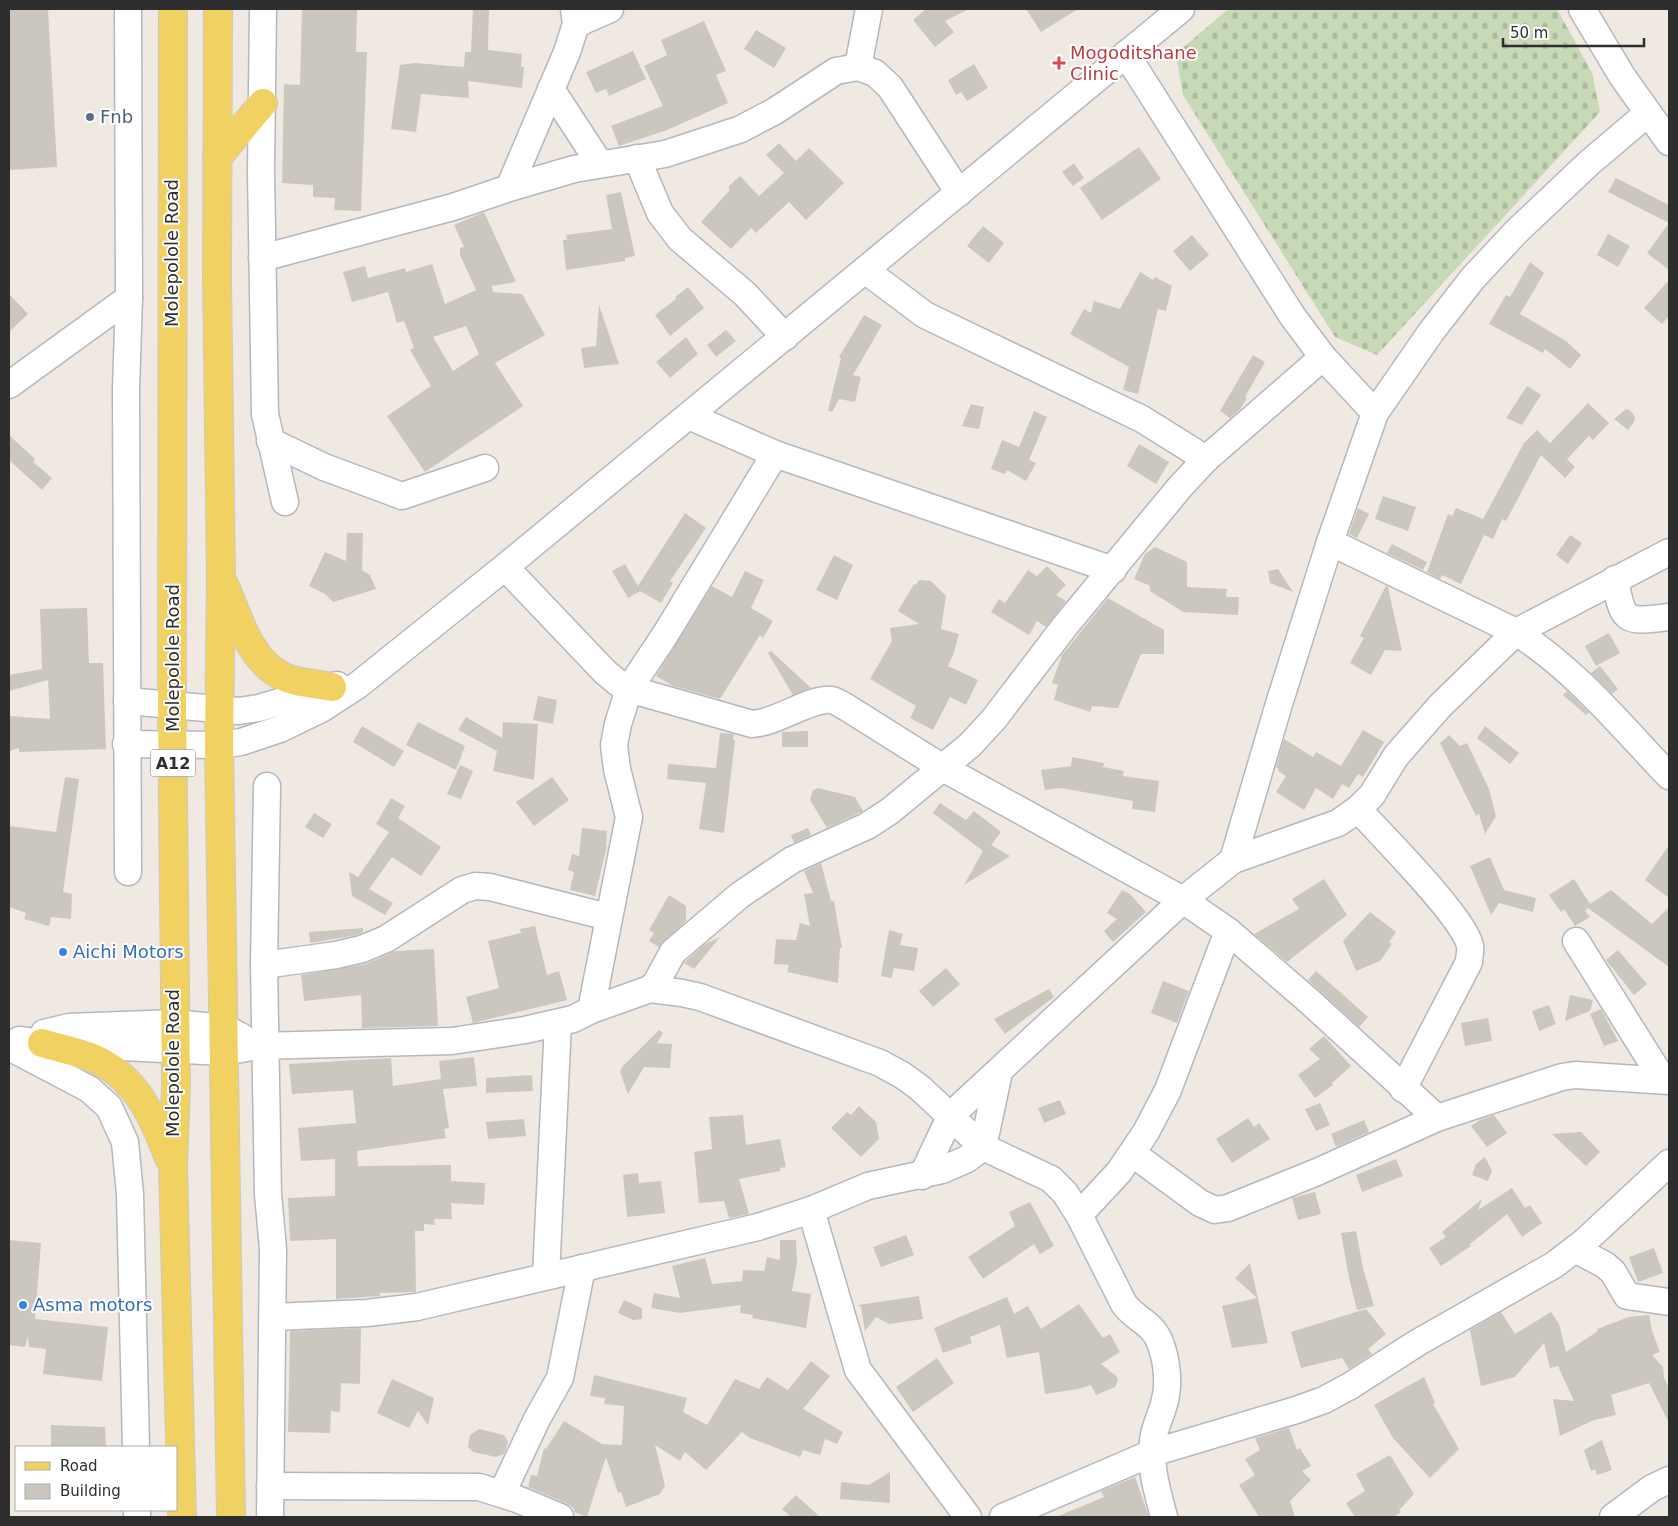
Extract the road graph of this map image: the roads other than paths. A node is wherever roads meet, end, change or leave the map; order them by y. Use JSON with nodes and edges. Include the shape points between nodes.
{"nodes":[{"id":1,"x":128,"y":9,"type":"edge"},
{"id":2,"x":173,"y":9,"type":"edge"},
{"id":3,"x":218,"y":9,"type":"edge"},
{"id":4,"x":263,"y":9,"type":"edge"},
{"id":5,"x":610,"y":9,"type":"edge"},
{"id":6,"x":869,"y":9,"type":"edge"},
{"id":7,"x":1181,"y":9,"type":"edge"},
{"id":8,"x":1582,"y":9,"type":"edge"},
{"id":9,"x":575,"y":16,"type":"edge"},
{"id":10,"x":1126,"y":54,"type":"junction"},
{"id":11,"x":858,"y":67,"type":"junction"},
{"id":12,"x":551,"y":89,"type":"junction"},
{"id":13,"x":263,"y":103,"type":"junction"},
{"id":14,"x":1648,"y":113,"type":"junction"},
{"id":15,"x":1669,"y":142,"type":"edge"},
{"id":16,"x":217,"y":158,"type":"junction"},
{"id":17,"x":637,"y":158,"type":"junction"},
{"id":18,"x":600,"y":164,"type":"junction"},
{"id":19,"x":509,"y":188,"type":"junction"},
{"id":20,"x":959,"y":193,"type":"junction"},
{"id":21,"x":262,"y":258,"type":"junction"},
{"id":22,"x":865,"y":270,"type":"junction"},
{"id":23,"x":129,"y":298,"type":"junction"},
{"id":24,"x":785,"y":337,"type":"junction"},
{"id":25,"x":1323,"y":357,"type":"junction"},
{"id":26,"x":9,"y":386,"type":"edge"},
{"id":27,"x":1375,"y":413,"type":"junction"},
{"id":28,"x":689,"y":416,"type":"junction"},
{"id":29,"x":270,"y":441,"type":"junction"},
{"id":30,"x":775,"y":454,"type":"junction"},
{"id":31,"x":1206,"y":459,"type":"junction"},
{"id":32,"x":485,"y":468,"type":"dead end"},
{"id":33,"x":285,"y":502,"type":"dead end"},
{"id":34,"x":1330,"y":542,"type":"junction"},
{"id":35,"x":1669,"y":552,"type":"edge"},
{"id":36,"x":505,"y":567,"type":"junction"},
{"id":37,"x":1113,"y":570,"type":"junction"},
{"id":38,"x":221,"y":577,"type":"junction"},
{"id":39,"x":1615,"y":579,"type":"junction"},
{"id":40,"x":1669,"y":617,"type":"edge"},
{"id":41,"x":1516,"y":632,"type":"junction"},
{"id":42,"x":371,"y":673,"type":"junction"},
{"id":43,"x":332,"y":687,"type":"junction"},
{"id":44,"x":629,"y":689,"type":"junction"},
{"id":45,"x":126,"y":701,"type":"junction"},
{"id":46,"x":172,"y":706,"type":"junction"},
{"id":47,"x":219,"y":710,"type":"junction"},
{"id":48,"x":126,"y":744,"type":"junction"},
{"id":49,"x":173,"y":744,"type":"junction"},
{"id":50,"x":219,"y":746,"type":"junction"},
{"id":51,"x":943,"y":768,"type":"junction"},
{"id":52,"x":1669,"y":776,"type":"edge"},
{"id":53,"x":267,"y":786,"type":"dead end"},
{"id":54,"x":1358,"y":810,"type":"junction"},
{"id":55,"x":1233,"y":860,"type":"junction"},
{"id":56,"x":128,"y":872,"type":"dead end"},
{"id":57,"x":1183,"y":900,"type":"junction"},
{"id":58,"x":608,"y":917,"type":"junction"},
{"id":59,"x":1228,"y":931,"type":"junction"},
{"id":60,"x":1576,"y":942,"type":"dead end"},
{"id":61,"x":264,"y":965,"type":"junction"},
{"id":62,"x":650,"y":989,"type":"junction"},
{"id":63,"x":591,"y":1010,"type":"junction"},
{"id":64,"x":558,"y":1023,"type":"junction"},
{"id":65,"x":174,"y":1036,"type":"junction"},
{"id":66,"x":224,"y":1040,"type":"junction"},
{"id":67,"x":20,"y":1043,"type":"edge"},
{"id":68,"x":262,"y":1046,"type":"junction"},
{"id":69,"x":999,"y":1072,"type":"junction"},
{"id":70,"x":1666,"y":1080,"type":"edge"},
{"id":71,"x":1403,"y":1089,"type":"junction"},
{"id":72,"x":951,"y":1115,"type":"junction"},
{"id":73,"x":1437,"y":1118,"type":"junction"},
{"id":74,"x":984,"y":1147,"type":"junction"},
{"id":75,"x":1133,"y":1154,"type":"junction"},
{"id":76,"x":1669,"y":1163,"type":"edge"},
{"id":77,"x":172,"y":1166,"type":"junction"},
{"id":78,"x":922,"y":1176,"type":"junction"},
{"id":79,"x":810,"y":1210,"type":"junction"},
{"id":80,"x":1079,"y":1214,"type":"junction"},
{"id":81,"x":1575,"y":1249,"type":"junction"},
{"id":82,"x":582,"y":1268,"type":"junction"},
{"id":83,"x":546,"y":1276,"type":"junction"},
{"id":84,"x":1669,"y":1302,"type":"edge"},
{"id":85,"x":273,"y":1317,"type":"junction"},
{"id":86,"x":136,"y":1446,"type":"edge"},
{"id":87,"x":1152,"y":1453,"type":"junction"},
{"id":88,"x":1669,"y":1480,"type":"edge"},
{"id":89,"x":270,"y":1486,"type":"junction"},
{"id":90,"x":502,"y":1493,"type":"junction"},
{"id":91,"x":182,"y":1517,"type":"edge"},
{"id":92,"x":231,"y":1517,"type":"edge"},
{"id":93,"x":270,"y":1517,"type":"edge"},
{"id":94,"x":560,"y":1517,"type":"edge"},
{"id":95,"x":968,"y":1517,"type":"edge"},
{"id":96,"x":1002,"y":1517,"type":"edge"},
{"id":97,"x":1164,"y":1517,"type":"edge"},
{"id":98,"x":1613,"y":1517,"type":"edge"}],
"edges":[{"from":1,"to":23,"type":"street"},
{"from":2,"to":46,"type":"main road","name":"Molepolole Road","number":"A12"},
{"from":3,"to":16,"type":"main road","number":"A12"},
{"from":4,"to":13,"type":"street"},
{"from":5,"to":9,"type":"street"},
{"from":6,"to":11,"type":"street"},
{"from":7,"to":10,"type":"street"},
{"from":8,"to":14,"type":"street"},
{"from":9,"to":12,"type":"street","via":[[567,52]]},
{"from":10,"to":20,"type":"street"},
{"from":10,"to":25,"type":"street","via":[[1293,317]]},
{"from":11,"to":17,"type":"street","via":[[836,71],[741,129],[665,154]]},
{"from":11,"to":20,"type":"street","via":[[875,73],[890,87]]},
{"from":12,"to":18,"type":"street"},
{"from":12,"to":19,"type":"street"},
{"from":13,"to":16,"type":"main road"},
{"from":13,"to":21,"type":"street"},
{"from":14,"to":15,"type":"street"},
{"from":14,"to":27,"type":"street","via":[[1589,163],[1473,278],[1430,332]]},
{"from":16,"to":38,"type":"main road","number":"A12"},
{"from":17,"to":18,"type":"street"},
{"from":17,"to":24,"type":"street","via":[[660,213],[680,238],[745,294]]},
{"from":18,"to":19,"type":"street"},
{"from":19,"to":21,"type":"street","via":[[453,207]]},
{"from":20,"to":22,"type":"street"},
{"from":21,"to":29,"type":"street","via":[[265,414]]},
{"from":22,"to":24,"type":"street"},
{"from":22,"to":31,"type":"street","via":[[925,315],[1142,420]]},
{"from":23,"to":26,"type":"street"},
{"from":23,"to":45,"type":"street"},
{"from":24,"to":28,"type":"street"},
{"from":25,"to":27,"type":"street"},
{"from":25,"to":31,"type":"street"},
{"from":27,"to":34,"type":"street"},
{"from":28,"to":30,"type":"street"},
{"from":28,"to":36,"type":"street"},
{"from":29,"to":32,"type":"street","via":[[324,467],[402,496]]},
{"from":29,"to":33,"type":"street"},
{"from":30,"to":37,"type":"street"},
{"from":30,"to":44,"type":"street"},
{"from":31,"to":37,"type":"street"},
{"from":34,"to":41,"type":"street"},
{"from":34,"to":55,"type":"street"},
{"from":35,"to":39,"type":"street"},
{"from":36,"to":42,"type":"street"},
{"from":36,"to":44,"type":"street","via":[[605,672]]},
{"from":37,"to":51,"type":"street","via":[[1065,626],[994,720]]},
{"from":38,"to":43,"type":"main road","via":[[247,636],[268,666],[282,676],[300,682]]},
{"from":38,"to":47,"type":"main road","number":"A12"},
{"from":39,"to":40,"type":"street","via":[[1621,609],[1626,616],[1634,621]]},
{"from":39,"to":41,"type":"street"},
{"from":41,"to":52,"type":"street","via":[[1542,648],[1570,672]]},
{"from":41,"to":54,"type":"street","via":[[1440,706],[1396,756],[1372,795]]},
{"from":42,"to":43,"type":"street"},
{"from":42,"to":50,"type":"street","via":[[321,709],[280,729]]},
{"from":43,"to":47,"type":"street","via":[[259,708]]},
{"from":44,"to":51,"type":"street","via":[[752,724],[766,724],[817,702],[832,700]]},
{"from":44,"to":58,"type":"street","via":[[614,745],[629,817]]},
{"from":45,"to":46,"type":"street"},
{"from":45,"to":48,"type":"street"},
{"from":46,"to":47,"type":"street"},
{"from":46,"to":49,"type":"main road","name":"Molepolole Road","number":"A12"},
{"from":47,"to":50,"type":"main road","number":"A12"},
{"from":48,"to":49,"type":"street"},
{"from":48,"to":56,"type":"street"},
{"from":49,"to":50,"type":"street"},
{"from":49,"to":65,"type":"main road","name":"Molepolole Road","number":"A12"},
{"from":50,"to":66,"type":"main road","number":"A12"},
{"from":51,"to":57,"type":"street"},
{"from":51,"to":62,"type":"street","via":[[867,826],[792,860],[747,890],[673,952]]},
{"from":53,"to":61,"type":"street"},
{"from":54,"to":55,"type":"street","via":[[1338,823]]},
{"from":54,"to":71,"type":"street","via":[[1447,907],[1465,933],[1470,947],[1468,962]]},
{"from":55,"to":57,"type":"street"},
{"from":57,"to":59,"type":"street"},
{"from":57,"to":69,"type":"street"},
{"from":58,"to":61,"type":"street","via":[[475,886],[462,890],[386,939],[362,949]]},
{"from":58,"to":63,"type":"street"},
{"from":59,"to":71,"type":"street"},
{"from":59,"to":75,"type":"street","via":[[1168,1090]]},
{"from":60,"to":70,"type":"street"},
{"from":61,"to":68,"type":"street"},
{"from":62,"to":63,"type":"street"},
{"from":62,"to":72,"type":"street","via":[[700,997],[880,1064],[902,1075]]},
{"from":63,"to":64,"type":"street"},
{"from":64,"to":68,"type":"street","via":[[452,1041]]},
{"from":64,"to":83,"type":"street"},
{"from":65,"to":66,"type":"street"},
{"from":65,"to":67,"type":"street"},
{"from":65,"to":77,"type":"main road","name":"Molepolole Road","number":"A12","via":[[176,1084]]},
{"from":66,"to":68,"type":"street"},
{"from":66,"to":92,"type":"main road","number":"A12"},
{"from":67,"to":77,"type":"main road","via":[[90,1057],[115,1069],[140,1095],[155,1122]]},
{"from":67,"to":86,"type":"street","via":[[89,1089],[109,1108],[125,1142],[130,1194]]},
{"from":68,"to":85,"type":"street"},
{"from":69,"to":72,"type":"street"},
{"from":69,"to":74,"type":"street"},
{"from":70,"to":73,"type":"street","via":[[1575,1075]]},
{"from":71,"to":73,"type":"street"},
{"from":72,"to":74,"type":"street"},
{"from":72,"to":78,"type":"street"},
{"from":73,"to":75,"type":"street","via":[[1308,1176],[1228,1208],[1215,1210],[1200,1203]]},
{"from":74,"to":78,"type":"street","via":[[954,1166]]},
{"from":74,"to":80,"type":"street","via":[[1051,1179]]},
{"from":75,"to":80,"type":"street"},
{"from":76,"to":81,"type":"street"},
{"from":77,"to":91,"type":"main road","name":"Molepolole Road","number":"A12"},
{"from":78,"to":79,"type":"street","via":[[868,1186]]},
{"from":79,"to":82,"type":"street","via":[[758,1227]]},
{"from":79,"to":95,"type":"street","via":[[858,1370]]},
{"from":80,"to":87,"type":"street","via":[[1124,1304],[1152,1328],[1159,1340],[1167,1386]]},
{"from":81,"to":84,"type":"street","via":[[1613,1272],[1627,1296]]},
{"from":81,"to":87,"type":"street","via":[[1554,1265],[1324,1400]]},
{"from":82,"to":83,"type":"street"},
{"from":82,"to":90,"type":"street","via":[[560,1378]]},
{"from":83,"to":85,"type":"street","via":[[418,1307]]},
{"from":85,"to":89,"type":"street"},
{"from":87,"to":96,"type":"street"},
{"from":87,"to":97,"type":"street"},
{"from":88,"to":98,"type":"street","via":[[1652,1488]]},
{"from":89,"to":90,"type":"street","via":[[456,1486]]},
{"from":89,"to":93,"type":"street"},
{"from":90,"to":94,"type":"street"}]}
